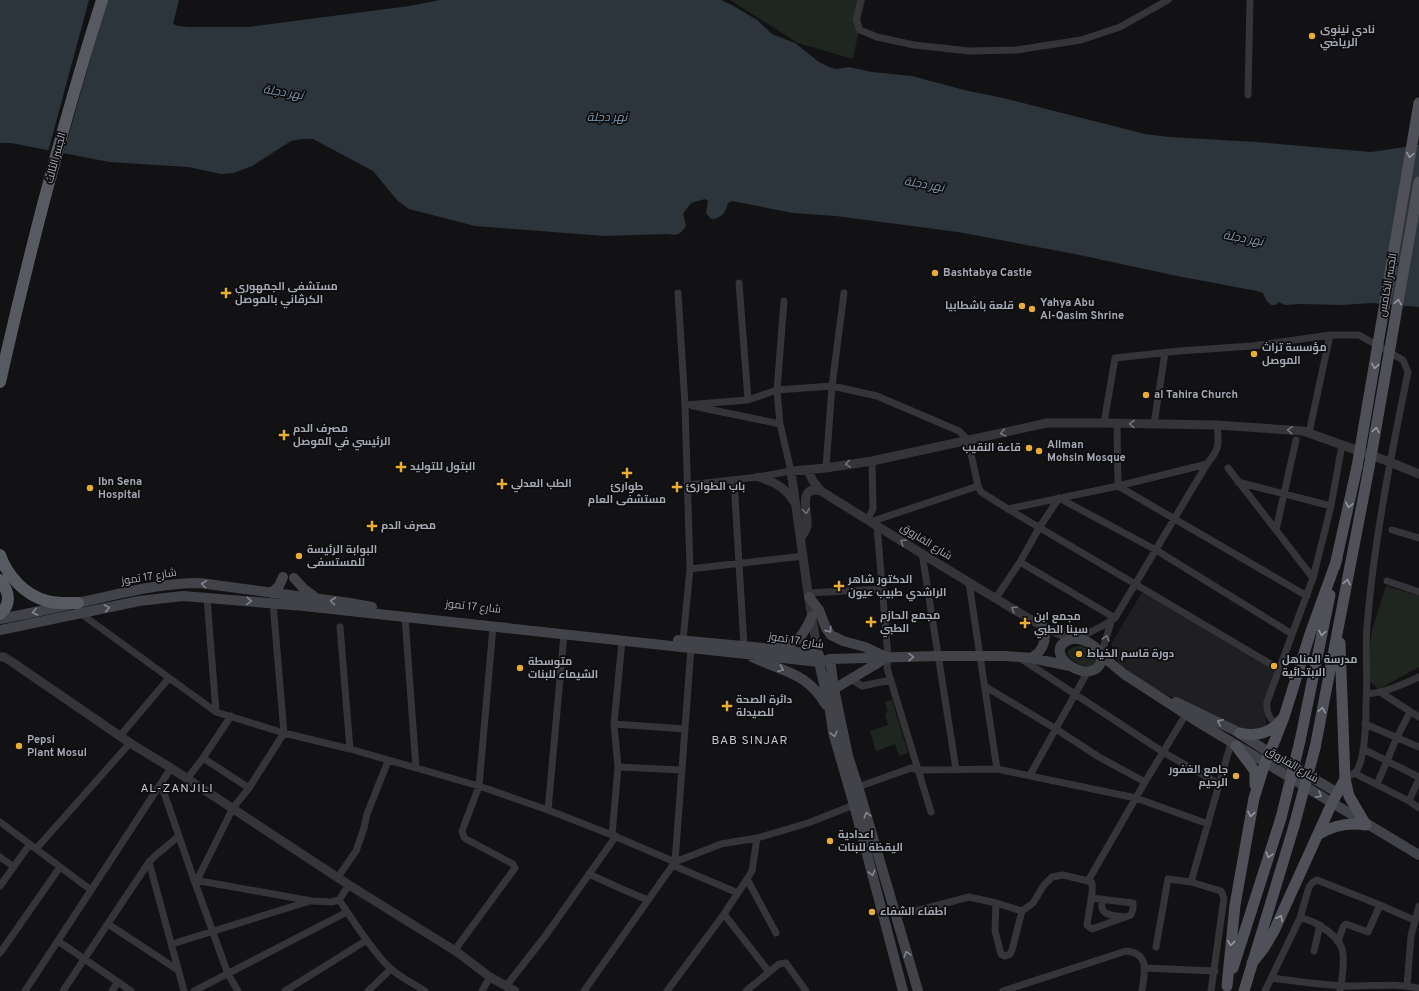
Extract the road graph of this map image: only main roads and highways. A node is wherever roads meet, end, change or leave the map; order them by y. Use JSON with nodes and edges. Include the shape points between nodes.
{"nodes":[{"id":1,"x":96,"y":0,"type":"edge"},
{"id":2,"x":102,"y":0,"type":"edge"},
{"id":3,"x":1419,"y":103,"type":"edge"},
{"id":4,"x":1419,"y":182,"type":"edge"},
{"id":5,"x":12,"y":317,"type":"junction"},
{"id":6,"x":0,"y":354,"type":"edge"},
{"id":7,"x":0,"y":382,"type":"edge"},
{"id":8,"x":0,"y":555,"type":"edge"},
{"id":9,"x":1337,"y":559,"type":"junction"},
{"id":10,"x":283,"y":577,"type":"dead end"},
{"id":11,"x":294,"y":578,"type":"dead end"},
{"id":12,"x":0,"y":580,"type":"edge"},
{"id":13,"x":138,"y":590,"type":"junction"},
{"id":14,"x":808,"y":595,"type":"road end"},
{"id":15,"x":272,"y":598,"type":"junction"},
{"id":16,"x":316,"y":598,"type":"junction"},
{"id":17,"x":139,"y":601,"type":"junction"},
{"id":18,"x":79,"y":608,"type":"junction"},
{"id":19,"x":0,"y":614,"type":"edge"},
{"id":20,"x":812,"y":616,"type":"road end"},
{"id":21,"x":0,"y":619,"type":"edge"},
{"id":22,"x":1042,"y":625,"type":"road end"},
{"id":23,"x":1338,"y":626,"type":"junction"},
{"id":24,"x":0,"y":630,"type":"edge"},
{"id":25,"x":773,"y":649,"type":"junction"},
{"id":26,"x":744,"y":650,"type":"junction"},
{"id":27,"x":938,"y":656,"type":"joint"},
{"id":28,"x":1102,"y":656,"type":"junction"},
{"id":29,"x":888,"y":657,"type":"junction"},
{"id":30,"x":818,"y":658,"type":"junction"},
{"id":31,"x":1031,"y":658,"type":"junction"},
{"id":32,"x":830,"y":659,"type":"junction"},
{"id":33,"x":1070,"y":666,"type":"junction"},
{"id":34,"x":1089,"y":671,"type":"junction"},
{"id":35,"x":1124,"y":674,"type":"junction"},
{"id":36,"x":834,"y":689,"type":"junction"},
{"id":37,"x":1155,"y":694,"type":"junction"},
{"id":38,"x":830,"y":712,"type":"junction"},
{"id":39,"x":1281,"y":721,"type":"junction"},
{"id":40,"x":1240,"y":733,"type":"junction"},
{"id":41,"x":1234,"y":744,"type":"junction"},
{"id":42,"x":1270,"y":752,"type":"junction"},
{"id":43,"x":1265,"y":763,"type":"junction"},
{"id":44,"x":1350,"y":776,"type":"junction"},
{"id":45,"x":1338,"y":792,"type":"junction"},
{"id":46,"x":1254,"y":798,"type":"junction"},
{"id":47,"x":1332,"y":803,"type":"junction"},
{"id":48,"x":1366,"y":825,"type":"junction"},
{"id":49,"x":1319,"y":834,"type":"junction"},
{"id":50,"x":1419,"y":855,"type":"edge"},
{"id":51,"x":902,"y":937,"type":"junction"},
{"id":52,"x":889,"y":940,"type":"junction"},
{"id":53,"x":1252,"y":963,"type":"junction"},
{"id":54,"x":1227,"y":989,"type":"edge"},
{"id":55,"x":903,"y":991,"type":"edge"},
{"id":56,"x":918,"y":991,"type":"edge"},
{"id":57,"x":1244,"y":991,"type":"edge"}],
"edges":[{"from":1,"to":5,"type":"highway","name":"الجسر الثالث","via":[[46,173]]},
{"from":2,"to":5,"type":"highway","name":"الجسر الثالث"},
{"from":3,"to":9,"type":"main road","name":"الجسر الخامس","one_way":true,"bridge":true,"via":[[1358,467]]},
{"from":23,"to":4,"type":"main road","name":"الجسر الخامس","one_way":true,"bridge":true,"via":[[1369,468]]},
{"from":5,"to":6,"type":"highway"},
{"from":5,"to":7,"type":"highway"},
{"from":8,"to":18,"type":"highway","via":[[4,566],[24,590],[46,601]]},
{"from":9,"to":39,"type":"main road"},
{"from":9,"to":54,"type":"main road","one_way":true,"bridge":true,"via":[[1300,741],[1281,818]]},
{"from":10,"to":15,"type":"main road"},
{"from":11,"to":16,"type":"main road"},
{"from":12,"to":19,"type":"highway","via":[[7,590],[8,600],[7,607]]},
{"from":15,"to":13,"type":"main road","name":"شارع 17 تموز","one_way":true,"via":[[200,583]]},
{"from":13,"to":17,"type":"main road"},
{"from":13,"to":18,"type":"main road","name":"شارع 17 تموز"},
{"from":14,"to":29,"type":"main road","one_way":true,"via":[[819,610],[831,635]]},
{"from":15,"to":16,"type":"main road","name":"شارع 17 تموز"},
{"from":17,"to":15,"type":"main road","name":"شارع 17 تموز","one_way":true,"via":[[183,596]]},
{"from":15,"to":26,"type":"main road","name":"شارع 17 تموز","via":[[405,617],[564,635],[691,648]]},
{"from":26,"to":16,"type":"main road","name":"شارع 17 تموز","one_way":true,"via":[[684,640],[387,610]]},
{"from":18,"to":17,"type":"main road","name":"شارع 17 تموز","one_way":true},
{"from":18,"to":21,"type":"main road","name":"شارع 17 تموز","one_way":true},
{"from":18,"to":24,"type":"main road","name":"شارع 17 تموز"},
{"from":20,"to":25,"type":"main road","via":[[796,642]]},
{"from":22,"to":31,"type":"main road","via":[[1045,633],[1044,642],[1038,653]]},
{"from":23,"to":44,"type":"main road","via":[[1345,754]]},
{"from":53,"to":23,"type":"main road","one_way":true,"bridge":true,"via":[[1315,748]]},
{"from":25,"to":26,"type":"main road","name":"شارع 17 تموز"},
{"from":25,"to":30,"type":"main road","name":"شارع 17 تموز"},
{"from":26,"to":30,"type":"main road","name":"شارع 17 تموز"},
{"from":26,"to":38,"type":"main road","one_way":true,"via":[[763,662],[801,678],[821,696]]},
{"from":29,"to":27,"type":"main road","name":"شارع 17 تموز","one_way":true},
{"from":27,"to":31,"type":"main road","name":"شارع الفاروق"},
{"from":28,"to":33,"type":"main road","name":"شارع الفاروق","via":[[1094,646],[1076,639],[1064,643],[1060,650],[1063,660]]},
{"from":28,"to":34,"type":"main road","via":[[1100,664]]},
{"from":28,"to":35,"type":"main road","name":"شارع الفاروق"},
{"from":29,"to":32,"type":"main road","name":"شارع 17 تموز"},
{"from":29,"to":36,"type":"main road"},
{"from":30,"to":32,"type":"main road","name":"شارع 17 تموز"},
{"from":30,"to":38,"type":"main road"},
{"from":31,"to":33,"type":"main road","name":"شارع الفاروق"},
{"from":32,"to":36,"type":"main road"},
{"from":33,"to":34,"type":"main road","name":"شارع الفاروق"},
{"from":34,"to":35,"type":"main road","name":"شارع الفاروق"},
{"from":35,"to":37,"type":"main road","name":"شارع الفاروق"},
{"from":51,"to":36,"type":"main road","one_way":true,"via":[[848,756]]},
{"from":40,"to":37,"type":"main road","name":"شارع الفاروق","one_way":true},
{"from":37,"to":41,"type":"main road","name":"شارع الفاروق"},
{"from":38,"to":52,"type":"main road","one_way":true},
{"from":39,"to":40,"type":"main road","via":[[1269,731],[1258,734]]},
{"from":39,"to":42,"type":"main road"},
{"from":40,"to":42,"type":"main road","name":"شارع الفاروق"},
{"from":41,"to":43,"type":"main road","name":"شارع الفاروق"},
{"from":41,"to":46,"type":"main road","via":[[1255,772]]},
{"from":42,"to":43,"type":"main road"},
{"from":42,"to":45,"type":"main road","name":"شارع الفاروق"},
{"from":43,"to":46,"type":"main road"},
{"from":43,"to":47,"type":"main road","name":"شارع الفاروق","one_way":true},
{"from":44,"to":45,"type":"main road"},
{"from":44,"to":48,"type":"main road","via":[[1349,796]]},
{"from":45,"to":47,"type":"main road"},
{"from":46,"to":54,"type":"main road","one_way":true,"via":[[1230,945]]},
{"from":47,"to":48,"type":"main road","name":"شارع الفاروق"},
{"from":47,"to":49,"type":"main road"},
{"from":48,"to":49,"type":"main road","via":[[1341,824]]},
{"from":48,"to":50,"type":"main road","name":"شارع الفاروق"},
{"from":53,"to":49,"type":"main road","one_way":true,"via":[[1274,931]]},
{"from":51,"to":52,"type":"main road"},
{"from":56,"to":51,"type":"main road","one_way":true},
{"from":52,"to":55,"type":"main road"},
{"from":53,"to":57,"type":"main road"}]}
